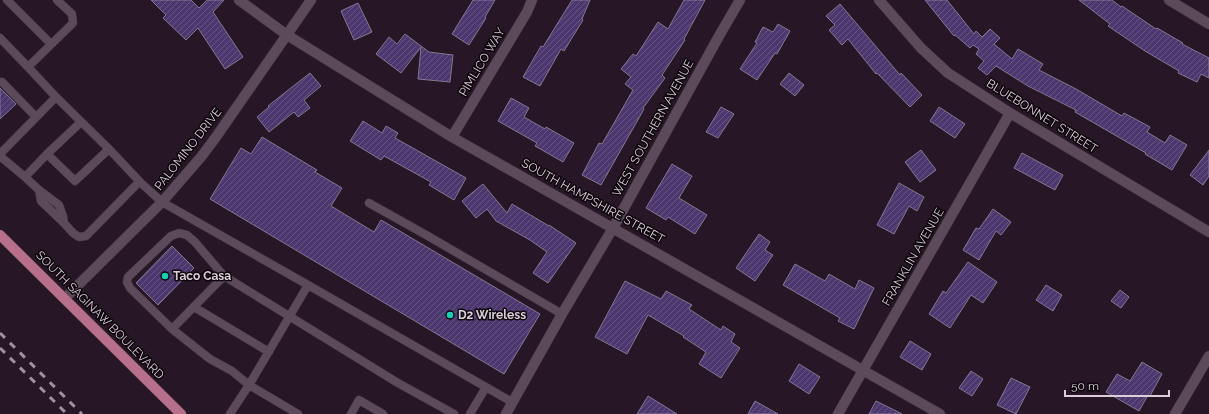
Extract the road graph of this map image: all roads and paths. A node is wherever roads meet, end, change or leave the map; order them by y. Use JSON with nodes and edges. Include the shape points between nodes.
{"nodes":[{"id":1,"x":7,"y":0,"type":"edge"},
{"id":2,"x":57,"y":0,"type":"edge"},
{"id":3,"x":240,"y":0,"type":"edge"},
{"id":4,"x":311,"y":0,"type":"edge"},
{"id":5,"x":532,"y":0,"type":"edge"},
{"id":6,"x":740,"y":0,"type":"edge"},
{"id":7,"x":879,"y":0,"type":"edge"},
{"id":8,"x":1169,"y":0,"type":"edge"},
{"id":9,"x":1209,"y":24,"type":"edge"},
{"id":10,"x":287,"y":35,"type":"junction"},
{"id":11,"x":0,"y":38,"type":"edge"},
{"id":12,"x":51,"y":44,"type":"junction"},
{"id":13,"x":28,"y":67,"type":"junction"},
{"id":14,"x":0,"y":82,"type":"edge"},
{"id":15,"x":56,"y":97,"type":"junction"},
{"id":16,"x":1010,"y":113,"type":"junction"},
{"id":17,"x":36,"y":117,"type":"junction"},
{"id":18,"x":81,"y":122,"type":"junction"},
{"id":19,"x":452,"y":137,"type":"junction"},
{"id":20,"x":109,"y":149,"type":"junction"},
{"id":21,"x":47,"y":154,"type":"junction"},
{"id":22,"x":0,"y":155,"type":"edge"},
{"id":23,"x":25,"y":177,"type":"junction"},
{"id":24,"x":139,"y":182,"type":"junction"},
{"id":25,"x":162,"y":202,"type":"junction"},
{"id":26,"x":369,"y":203,"type":"dead end"},
{"id":27,"x":613,"y":228,"type":"junction"},
{"id":28,"x":1209,"y":232,"type":"edge"},
{"id":29,"x":0,"y":235,"type":"edge"},
{"id":30,"x":224,"y":276,"type":"junction"},
{"id":31,"x":308,"y":285,"type":"junction"},
{"id":32,"x":65,"y":298,"type":"junction"},
{"id":33,"x":194,"y":307,"type":"junction"},
{"id":34,"x":562,"y":314,"type":"junction"},
{"id":35,"x":290,"y":316,"type":"junction"},
{"id":36,"x":172,"y":329,"type":"junction"},
{"id":37,"x":269,"y":352,"type":"junction"},
{"id":38,"x":1209,"y":356,"type":"edge"},
{"id":39,"x":863,"y":370,"type":"junction"},
{"id":40,"x":249,"y":385,"type":"junction"},
{"id":41,"x":486,"y":387,"type":"junction"},
{"id":42,"x":512,"y":402,"type":"junction"},
{"id":43,"x":182,"y":414,"type":"edge"},
{"id":44,"x":230,"y":414,"type":"edge"},
{"id":45,"x":298,"y":414,"type":"edge"},
{"id":46,"x":351,"y":414,"type":"edge"},
{"id":47,"x":383,"y":414,"type":"edge"},
{"id":48,"x":454,"y":414,"type":"edge"},
{"id":49,"x":470,"y":414,"type":"edge"},
{"id":50,"x":506,"y":414,"type":"edge"},
{"id":51,"x":838,"y":414,"type":"edge"},
{"id":52,"x":940,"y":414,"type":"edge"},
{"id":53,"x":1175,"y":414,"type":"edge"}],
"edges":[{"from":1,"to":12,"type":"lane"},
{"from":2,"to":12,"type":"lane","via":[[72,14],[73,23]]},
{"from":3,"to":10,"type":"street","name":"SOUTH HAMPSHIRE STREET"},
{"from":4,"to":10,"type":"street","name":"PALOMINO DRIVE"},
{"from":5,"to":19,"type":"street","name":"PIMLICO WAY"},
{"from":6,"to":27,"type":"street","name":"WEST SOUTHERN AVENUE"},
{"from":7,"to":16,"type":"street","name":"BLUEBONNET STREET","via":[[921,48],[948,73]]},
{"from":8,"to":9,"type":"street"},
{"from":10,"to":19,"type":"street","name":"SOUTH HAMPSHIRE STREET"},
{"from":10,"to":25,"type":"street","name":"PALOMINO DRIVE","via":[[216,137]]},
{"from":11,"to":13,"type":"lane"},
{"from":12,"to":13,"type":"lane"},
{"from":13,"to":15,"type":"lane"},
{"from":14,"to":17,"type":"lane"},
{"from":15,"to":17,"type":"lane"},
{"from":15,"to":18,"type":"lane"},
{"from":16,"to":28,"type":"street","name":"BLUEBONNET STREET"},
{"from":16,"to":39,"type":"street","name":"FRANKLIN AVENUE"},
{"from":17,"to":22,"type":"lane"},
{"from":18,"to":20,"type":"lane"},
{"from":18,"to":21,"type":"lane"},
{"from":19,"to":27,"type":"street","name":"SOUTH HAMPSHIRE STREET"},
{"from":20,"to":21,"type":"lane","via":[[75,181]]},
{"from":20,"to":24,"type":"lane"},
{"from":21,"to":23,"type":"lane"},
{"from":22,"to":23,"type":"lane"},
{"from":23,"to":24,"type":"lane","via":[[59,205],[64,223],[79,237],[86,236]]},
{"from":24,"to":25,"type":"lane"},
{"from":25,"to":31,"type":"lane"},
{"from":25,"to":32,"type":"street","name":"PALOMINO DRIVE"},
{"from":26,"to":34,"type":"lane"},
{"from":27,"to":34,"type":"street","name":"WEST SOUTHERN AVENUE"},
{"from":27,"to":39,"type":"street","name":"SOUTH HAMPSHIRE STREET"},
{"from":29,"to":32,"type":"main road","name":"SOUTH SAGINAW BOULEVARD"},
{"from":30,"to":33,"type":"lane"},
{"from":30,"to":35,"type":"lane"},
{"from":30,"to":36,"type":"lane","via":[[195,242],[187,235],[179,233],[171,236],[128,277],[130,288]]},
{"from":31,"to":35,"type":"lane"},
{"from":31,"to":41,"type":"lane"},
{"from":32,"to":43,"type":"main road","name":"SOUTH SAGINAW BOULEVARD"},
{"from":33,"to":36,"type":"lane"},
{"from":33,"to":37,"type":"lane"},
{"from":34,"to":42,"type":"street","name":"WEST SOUTHERN AVENUE"},
{"from":35,"to":37,"type":"lane"},
{"from":35,"to":48,"type":"lane","via":[[398,383]]},
{"from":36,"to":40,"type":"lane"},
{"from":37,"to":40,"type":"lane"},
{"from":38,"to":53,"type":"street"},
{"from":39,"to":51,"type":"street","name":"FRANKLIN AVENUE"},
{"from":39,"to":52,"type":"street","name":"SOUTH HAMPSHIRE STREET"},
{"from":40,"to":44,"type":"lane"},
{"from":40,"to":45,"type":"lane"},
{"from":41,"to":42,"type":"lane"},
{"from":41,"to":49,"type":"lane"},
{"from":42,"to":50,"type":"street","name":"WEST SOUTHERN AVENUE"},
{"from":46,"to":47,"type":"lane","via":[[360,400]]}]}
